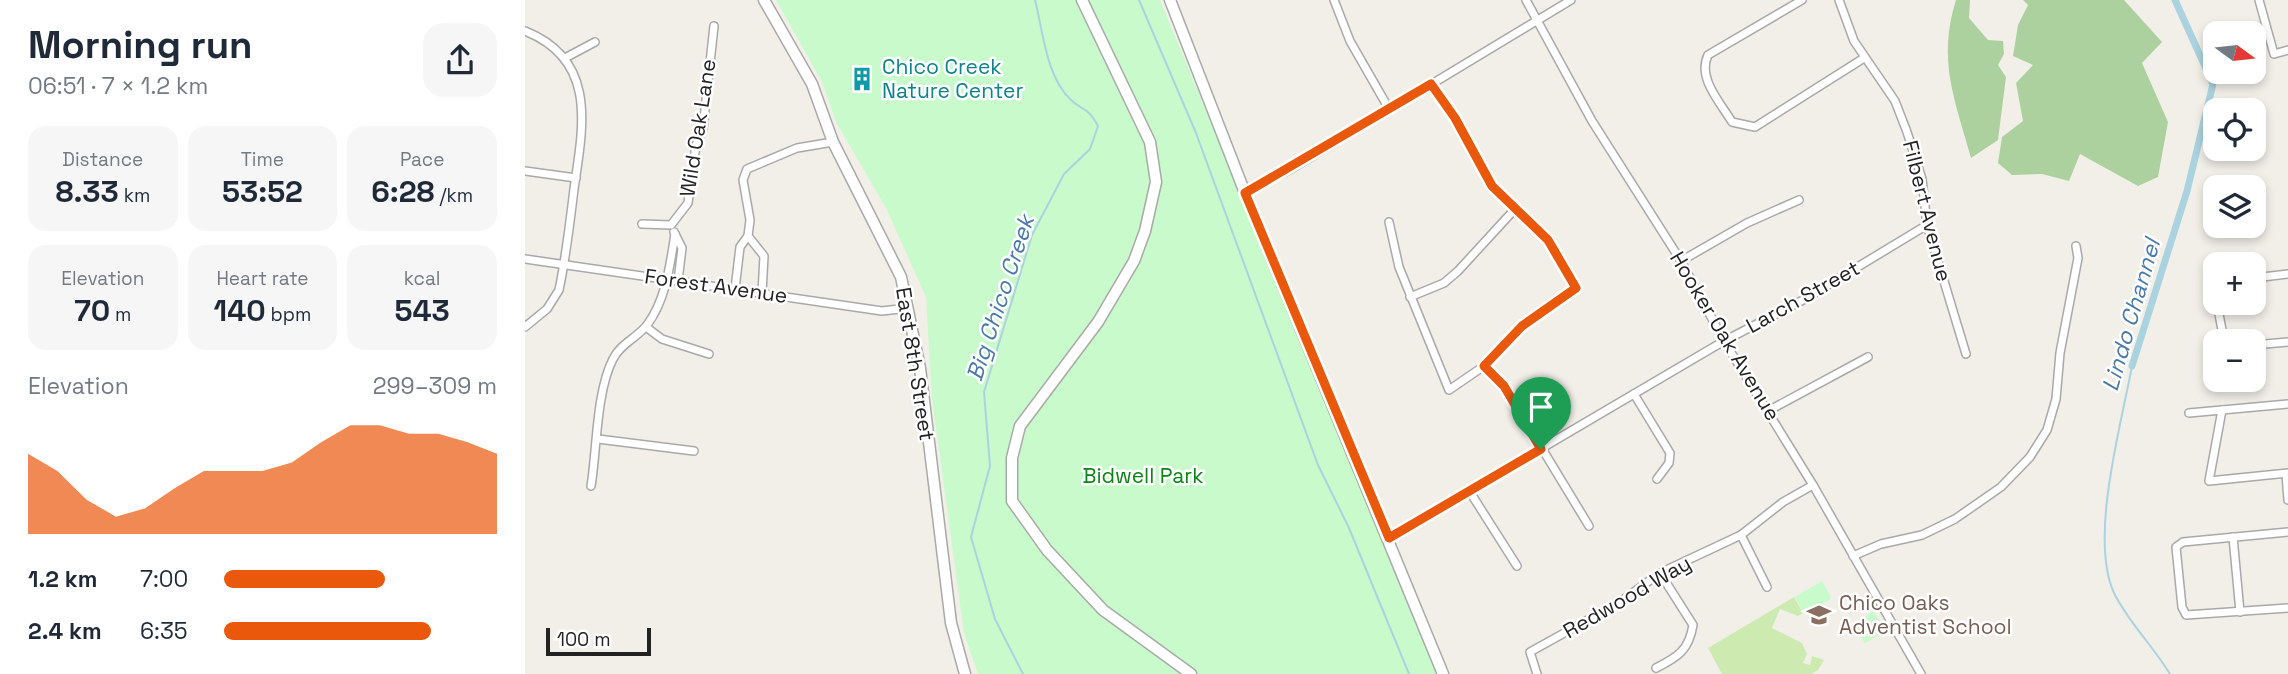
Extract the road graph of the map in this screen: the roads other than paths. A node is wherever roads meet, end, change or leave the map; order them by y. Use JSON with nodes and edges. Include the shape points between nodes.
{"nodes":[{"id":1,"x":764,"y":0,"type":"edge"},
{"id":2,"x":1081,"y":0,"type":"edge"},
{"id":3,"x":1170,"y":0,"type":"edge"},
{"id":4,"x":1334,"y":0,"type":"edge"},
{"id":5,"x":1525,"y":0,"type":"edge"},
{"id":6,"x":1571,"y":0,"type":"edge"},
{"id":7,"x":1802,"y":0,"type":"edge"},
{"id":8,"x":1839,"y":0,"type":"edge"},
{"id":9,"x":2259,"y":0,"type":"edge"},
{"id":10,"x":1537,"y":22,"type":"junction"},
{"id":11,"x":714,"y":26,"type":"dead end"},
{"id":12,"x":525,"y":31,"type":"edge"},
{"id":13,"x":594,"y":42,"type":"dead end"},
{"id":14,"x":2288,"y":50,"type":"edge"},
{"id":15,"x":565,"y":58,"type":"junction"},
{"id":16,"x":1864,"y":58,"type":"junction"},
{"id":17,"x":1431,"y":84,"type":"junction"},
{"id":18,"x":1389,"y":109,"type":"junction"},
{"id":19,"x":832,"y":142,"type":"junction"},
{"id":20,"x":525,"y":172,"type":"edge"},
{"id":21,"x":576,"y":178,"type":"junction"},
{"id":22,"x":1245,"y":193,"type":"junction"},
{"id":23,"x":1799,"y":200,"type":"dead end"},
{"id":24,"x":1514,"y":210,"type":"junction"},
{"id":25,"x":1389,"y":222,"type":"dead end"},
{"id":26,"x":642,"y":223,"type":"dead end"},
{"id":27,"x":671,"y":225,"type":"junction"},
{"id":28,"x":1927,"y":225,"type":"junction"},
{"id":29,"x":675,"y":234,"type":"junction"},
{"id":30,"x":748,"y":236,"type":"junction"},
{"id":31,"x":2076,"y":246,"type":"dead end"},
{"id":32,"x":525,"y":259,"type":"edge"},
{"id":33,"x":1681,"y":261,"type":"junction"},
{"id":34,"x":564,"y":265,"type":"junction"},
{"id":35,"x":2288,"y":274,"type":"edge"},
{"id":36,"x":2266,"y":277,"type":"edge"},
{"id":37,"x":667,"y":279,"type":"junction"},
{"id":38,"x":678,"y":281,"type":"junction"},
{"id":39,"x":736,"y":289,"type":"junction"},
{"id":40,"x":762,"y":293,"type":"junction"},
{"id":41,"x":1410,"y":297,"type":"junction"},
{"id":42,"x":908,"y":308,"type":"junction"},
{"id":43,"x":525,"y":327,"type":"edge"},
{"id":44,"x":646,"y":327,"type":"junction"},
{"id":45,"x":1724,"y":341,"type":"junction"},
{"id":46,"x":2288,"y":342,"type":"edge"},
{"id":47,"x":2266,"y":344,"type":"edge"},
{"id":48,"x":709,"y":354,"type":"dead end"},
{"id":49,"x":1966,"y":354,"type":"dead end"},
{"id":50,"x":1868,"y":357,"type":"dead end"},
{"id":51,"x":1484,"y":366,"type":"junction"},
{"id":52,"x":1634,"y":394,"type":"junction"},
{"id":53,"x":2288,"y":404,"type":"edge"},
{"id":54,"x":2222,"y":410,"type":"junction"},
{"id":55,"x":1768,"y":411,"type":"junction"},
{"id":56,"x":2189,"y":413,"type":"dead end"},
{"id":57,"x":598,"y":439,"type":"junction"},
{"id":58,"x":1541,"y":449,"type":"junction"},
{"id":59,"x":694,"y":452,"type":"dead end"},
{"id":60,"x":2287,"y":473,"type":"edge"},
{"id":61,"x":1657,"y":479,"type":"dead end"},
{"id":62,"x":1813,"y":485,"type":"junction"},
{"id":63,"x":591,"y":486,"type":"dead end"},
{"id":64,"x":1470,"y":492,"type":"junction"},
{"id":65,"x":2288,"y":500,"type":"edge"},
{"id":66,"x":1589,"y":526,"type":"dead end"},
{"id":67,"x":2288,"y":532,"type":"edge"},
{"id":68,"x":1741,"y":535,"type":"junction"},
{"id":69,"x":2234,"y":537,"type":"junction"},
{"id":70,"x":1389,"y":538,"type":"junction"},
{"id":71,"x":1853,"y":556,"type":"junction"},
{"id":72,"x":1517,"y":566,"type":"dead end"},
{"id":73,"x":1660,"y":573,"type":"junction"},
{"id":74,"x":1767,"y":587,"type":"dead end"},
{"id":75,"x":2288,"y":608,"type":"edge"},
{"id":76,"x":2240,"y":612,"type":"junction"},
{"id":77,"x":1656,"y":668,"type":"dead end"},
{"id":78,"x":965,"y":674,"type":"edge"},
{"id":79,"x":1191,"y":674,"type":"edge"},
{"id":80,"x":1443,"y":674,"type":"edge"},
{"id":81,"x":1537,"y":674,"type":"edge"},
{"id":82,"x":1921,"y":674,"type":"edge"}],
"edges":[{"from":1,"to":19,"type":"street","name":"East 8th Street","via":[[812,84]]},
{"from":2,"to":79,"type":"street","via":[[1150,142],[1156,182],[1134,261],[1098,322],[1020,426],[1011,458],[1012,501],[1047,550],[1103,610]]},
{"from":3,"to":22,"type":"street"},
{"from":4,"to":18,"type":"street","via":[[1350,41]]},
{"from":5,"to":10,"type":"street","name":"Hooker Oak Avenue"},
{"from":6,"to":10,"type":"street"},
{"from":7,"to":16,"type":"street","via":[[1708,55],[1704,75],[1733,122],[1755,127]]},
{"from":8,"to":16,"type":"street","name":"Filbert Avenue","via":[[1845,23]]},
{"from":9,"to":14,"type":"street","via":[[2274,54]]},
{"from":10,"to":17,"type":"street"},
{"from":10,"to":33,"type":"street","name":"Hooker Oak Avenue","via":[[1592,121]]},
{"from":11,"to":27,"type":"street","name":"Wild Oak Lane","via":[[703,128],[696,145],[688,203]]},
{"from":12,"to":15,"type":"street"},
{"from":13,"to":15,"type":"street"},
{"from":15,"to":21,"type":"street","via":[[578,84],[584,117]]},
{"from":16,"to":28,"type":"street","name":"Filbert Avenue","via":[[1895,101],[1907,132],[1922,179]]},
{"from":17,"to":18,"type":"street"},
{"from":17,"to":24,"type":"street","via":[[1492,186]]},
{"from":18,"to":22,"type":"street"},
{"from":19,"to":30,"type":"street","via":[[797,148],[747,169],[743,174],[750,215]]},
{"from":19,"to":42,"type":"street","name":"East 8th Street","via":[[895,261]]},
{"from":20,"to":21,"type":"street"},
{"from":21,"to":34,"type":"street"},
{"from":22,"to":70,"type":"street"},
{"from":23,"to":33,"type":"street"},
{"from":24,"to":41,"type":"street","via":[[1444,283]]},
{"from":24,"to":51,"type":"street","via":[[1548,240],[1576,288],[1522,326]]},
{"from":25,"to":41,"type":"street"},
{"from":26,"to":27,"type":"street","name":"Wild Oak Lane"},
{"from":27,"to":29,"type":"street","name":"Wild Oak Lane"},
{"from":28,"to":45,"type":"street","name":"Larch Street","via":[[1803,300]]},
{"from":28,"to":49,"type":"street","name":"Filbert Avenue"},
{"from":29,"to":37,"type":"street"},
{"from":29,"to":38,"type":"street","name":"Wild Oak Lane","via":[[682,248]]},
{"from":30,"to":39,"type":"street","via":[[740,247]]},
{"from":30,"to":40,"type":"street","via":[[764,256]]},
{"from":31,"to":71,"type":"street","via":[[2078,258],[2056,399],[2047,430],[2030,457],[2001,486],[1955,519],[1922,535]]},
{"from":32,"to":34,"type":"street","name":"Forest Avenue"},
{"from":33,"to":45,"type":"street","name":"Hooker Oak Avenue"},
{"from":34,"to":37,"type":"street","name":"Forest Avenue"},
{"from":34,"to":43,"type":"street","via":[[559,290],[547,309]]},
{"from":35,"to":36,"type":"street"},
{"from":37,"to":38,"type":"street","name":"Forest Avenue"},
{"from":37,"to":44,"type":"street"},
{"from":38,"to":39,"type":"street","name":"Forest Avenue"},
{"from":39,"to":40,"type":"street","name":"Forest Avenue"},
{"from":40,"to":42,"type":"street","name":"Forest Avenue","via":[[882,311]]},
{"from":41,"to":51,"type":"street","via":[[1449,390]]},
{"from":42,"to":78,"type":"street","name":"East 8th Street","via":[[920,369],[951,624]]},
{"from":44,"to":48,"type":"street","via":[[662,340]]},
{"from":44,"to":57,"type":"street","via":[[613,359]]},
{"from":45,"to":52,"type":"street","name":"Larch Street"},
{"from":45,"to":55,"type":"street","name":"Hooker Oak Avenue"},
{"from":46,"to":47,"type":"street"},
{"from":50,"to":55,"type":"street"},
{"from":51,"to":58,"type":"street","via":[[1504,386]]},
{"from":52,"to":58,"type":"street","name":"Larch Street"},
{"from":52,"to":61,"type":"street","via":[[1670,453],[1669,463]]},
{"from":53,"to":54,"type":"street"},
{"from":54,"to":56,"type":"street"},
{"from":54,"to":60,"type":"street","via":[[2209,481]]},
{"from":55,"to":62,"type":"street","name":"Hooker Oak Avenue"},
{"from":57,"to":59,"type":"street"},
{"from":57,"to":63,"type":"street"},
{"from":58,"to":64,"type":"street","name":"Larch Street"},
{"from":58,"to":66,"type":"street"},
{"from":60,"to":65,"type":"street"},
{"from":62,"to":68,"type":"street","name":"Redwood Way"},
{"from":62,"to":71,"type":"street","name":"Hooker Oak Avenue"},
{"from":64,"to":70,"type":"street","name":"Larch Street"},
{"from":64,"to":72,"type":"street"},
{"from":67,"to":69,"type":"street"},
{"from":68,"to":73,"type":"street","name":"Redwood Way"},
{"from":68,"to":74,"type":"street"},
{"from":69,"to":76,"type":"street"},
{"from":69,"to":76,"type":"street","via":[[2183,542],[2176,553],[2186,615]]},
{"from":70,"to":80,"type":"street"},
{"from":71,"to":82,"type":"street","name":"Hooker Oak Avenue"},
{"from":73,"to":77,"type":"street","via":[[1693,625],[1690,642],[1680,656]]},
{"from":73,"to":81,"type":"street","name":"Redwood Way","via":[[1620,602],[1530,652]]},
{"from":75,"to":76,"type":"street"}]}
